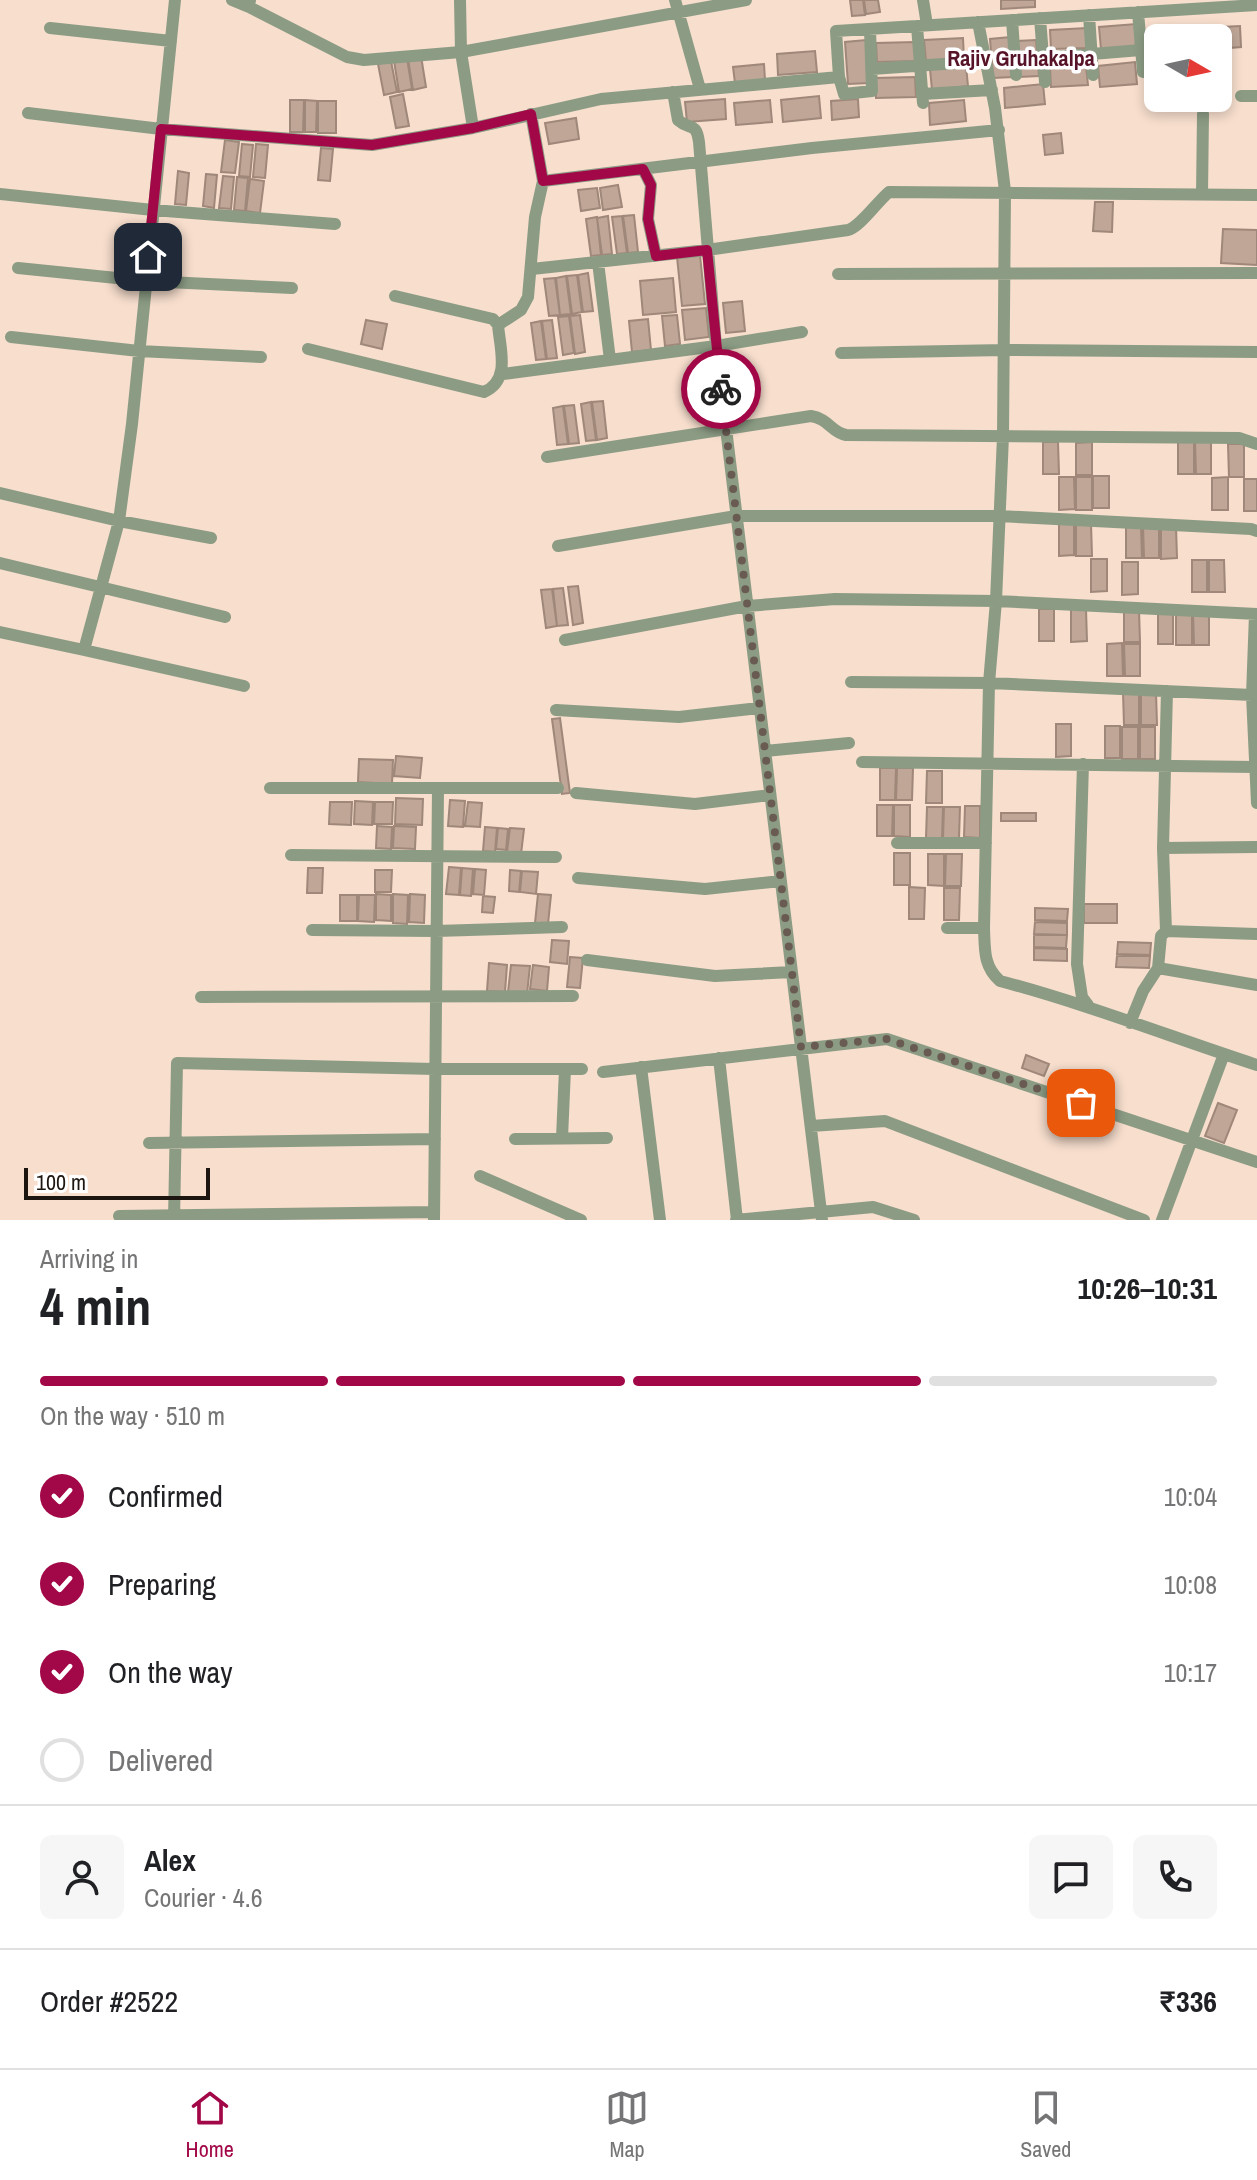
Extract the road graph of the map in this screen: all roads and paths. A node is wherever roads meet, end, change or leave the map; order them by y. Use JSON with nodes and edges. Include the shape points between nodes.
{"nodes":[{"id":1,"x":175,"y":0,"type":"edge"},
{"id":2,"x":232,"y":0,"type":"edge"},
{"id":3,"x":460,"y":0,"type":"edge"},
{"id":4,"x":746,"y":0,"type":"edge"},
{"id":5,"x":923,"y":0,"type":"edge"},
{"id":6,"x":250,"y":3,"type":"edge"},
{"id":7,"x":1184,"y":5,"type":"edge"},
{"id":8,"x":1257,"y":5,"type":"edge"},
{"id":9,"x":676,"y":6,"type":"edge"},
{"id":10,"x":1138,"y":12,"type":"junction"},
{"id":11,"x":1089,"y":15,"type":"junction"},
{"id":12,"x":1040,"y":18,"type":"junction"},
{"id":13,"x":1012,"y":20,"type":"junction"},
{"id":14,"x":978,"y":22,"type":"junction"},
{"id":15,"x":922,"y":26,"type":"junction"},
{"id":16,"x":50,"y":28,"type":"dead end"},
{"id":17,"x":870,"y":29,"type":"junction"},
{"id":18,"x":171,"y":41,"type":"junction"},
{"id":19,"x":1141,"y":50,"type":"junction"},
{"id":20,"x":461,"y":52,"type":"junction"},
{"id":21,"x":1091,"y":53,"type":"junction"},
{"id":22,"x":1043,"y":58,"type":"junction"},
{"id":23,"x":986,"y":61,"type":"junction"},
{"id":24,"x":920,"y":65,"type":"junction"},
{"id":25,"x":872,"y":69,"type":"junction"},
{"id":26,"x":1143,"y":72,"type":"dead end"},
{"id":27,"x":1016,"y":75,"type":"dead end"},
{"id":28,"x":1093,"y":75,"type":"dead end"},
{"id":29,"x":839,"y":77,"type":"junction"},
{"id":30,"x":1045,"y":82,"type":"dead end"},
{"id":31,"x":700,"y":89,"type":"junction"},
{"id":32,"x":992,"y":90,"type":"junction"},
{"id":33,"x":673,"y":92,"type":"junction"},
{"id":34,"x":1241,"y":96,"type":"dead end"},
{"id":35,"x":1257,"y":96,"type":"edge"},
{"id":36,"x":28,"y":113,"type":"dead end"},
{"id":37,"x":531,"y":114,"type":"junction"},
{"id":38,"x":1203,"y":114,"type":"dead end"},
{"id":39,"x":473,"y":128,"type":"junction"},
{"id":40,"x":161,"y":129,"type":"junction"},
{"id":41,"x":999,"y":130,"type":"junction"},
{"id":42,"x":699,"y":162,"type":"junction"},
{"id":43,"x":643,"y":169,"type":"junction"},
{"id":44,"x":543,"y":181,"type":"junction"},
{"id":45,"x":1005,"y":191,"type":"junction"},
{"id":46,"x":0,"y":194,"type":"edge"},
{"id":47,"x":1202,"y":194,"type":"junction"},
{"id":48,"x":1257,"y":195,"type":"edge"},
{"id":49,"x":153,"y":210,"type":"junction"},
{"id":50,"x":335,"y":224,"type":"dead end"},
{"id":51,"x":707,"y":250,"type":"junction"},
{"id":52,"x":656,"y":256,"type":"junction"},
{"id":53,"x":598,"y":262,"type":"junction"},
{"id":54,"x":18,"y":268,"type":"dead end"},
{"id":55,"x":532,"y":269,"type":"junction"},
{"id":56,"x":1004,"y":272,"type":"junction"},
{"id":57,"x":1257,"y":273,"type":"edge"},
{"id":58,"x":838,"y":274,"type":"dead end"},
{"id":59,"x":146,"y":281,"type":"junction"},
{"id":60,"x":292,"y":288,"type":"dead end"},
{"id":61,"x":395,"y":296,"type":"dead end"},
{"id":62,"x":498,"y":325,"type":"junction"},
{"id":63,"x":802,"y":332,"type":"dead end"},
{"id":64,"x":11,"y":337,"type":"dead end"},
{"id":65,"x":716,"y":346,"type":"junction"},
{"id":66,"x":308,"y":349,"type":"dead end"},
{"id":67,"x":1005,"y":350,"type":"junction"},
{"id":68,"x":139,"y":351,"type":"junction"},
{"id":69,"x":1257,"y":352,"type":"edge"},
{"id":70,"x":841,"y":353,"type":"dead end"},
{"id":71,"x":261,"y":357,"type":"dead end"},
{"id":72,"x":610,"y":360,"type":"junction"},
{"id":73,"x":503,"y":374,"type":"junction"},
{"id":74,"x":726,"y":430,"type":"junction"},
{"id":75,"x":1003,"y":436,"type":"junction"},
{"id":76,"x":1257,"y":444,"type":"edge"},
{"id":77,"x":547,"y":457,"type":"dead end"},
{"id":78,"x":0,"y":493,"type":"edge"},
{"id":79,"x":736,"y":516,"type":"junction"},
{"id":80,"x":999,"y":516,"type":"junction"},
{"id":81,"x":119,"y":521,"type":"junction"},
{"id":82,"x":1257,"y":531,"type":"edge"},
{"id":83,"x":211,"y":538,"type":"dead end"},
{"id":84,"x":558,"y":546,"type":"dead end"},
{"id":85,"x":0,"y":563,"type":"edge"},
{"id":86,"x":102,"y":587,"type":"junction"},
{"id":87,"x":996,"y":601,"type":"junction"},
{"id":88,"x":747,"y":606,"type":"junction"},
{"id":89,"x":1256,"y":614,"type":"edge"},
{"id":90,"x":225,"y":617,"type":"dead end"},
{"id":91,"x":0,"y":632,"type":"edge"},
{"id":92,"x":565,"y":640,"type":"dead end"},
{"id":93,"x":84,"y":650,"type":"junction"},
{"id":94,"x":851,"y":682,"type":"dead end"},
{"id":95,"x":989,"y":683,"type":"junction"},
{"id":96,"x":244,"y":686,"type":"dead end"},
{"id":97,"x":1167,"y":691,"type":"junction"},
{"id":98,"x":1255,"y":696,"type":"edge"},
{"id":99,"x":759,"y":708,"type":"junction"},
{"id":100,"x":556,"y":710,"type":"dead end"},
{"id":101,"x":849,"y":743,"type":"dead end"},
{"id":102,"x":765,"y":751,"type":"junction"},
{"id":103,"x":862,"y":762,"type":"dead end"},
{"id":104,"x":988,"y":762,"type":"junction"},
{"id":105,"x":1083,"y":764,"type":"junction"},
{"id":106,"x":1167,"y":765,"type":"junction"},
{"id":107,"x":1255,"y":767,"type":"edge"},
{"id":108,"x":270,"y":788,"type":"dead end"},
{"id":109,"x":438,"y":788,"type":"junction"},
{"id":110,"x":558,"y":788,"type":"dead end"},
{"id":111,"x":576,"y":793,"type":"dead end"},
{"id":112,"x":770,"y":795,"type":"junction"},
{"id":113,"x":1257,"y":803,"type":"edge"},
{"id":114,"x":897,"y":843,"type":"dead end"},
{"id":115,"x":986,"y":843,"type":"junction"},
{"id":116,"x":1257,"y":847,"type":"edge"},
{"id":117,"x":1163,"y":848,"type":"junction"},
{"id":118,"x":291,"y":855,"type":"dead end"},
{"id":119,"x":437,"y":856,"type":"junction"},
{"id":120,"x":556,"y":857,"type":"dead end"},
{"id":121,"x":578,"y":878,"type":"dead end"},
{"id":122,"x":781,"y":881,"type":"junction"},
{"id":123,"x":562,"y":927,"type":"dead end"},
{"id":124,"x":947,"y":928,"type":"dead end"},
{"id":125,"x":984,"y":928,"type":"junction"},
{"id":126,"x":312,"y":930,"type":"dead end"},
{"id":127,"x":436,"y":931,"type":"junction"},
{"id":128,"x":1166,"y":931,"type":"junction"},
{"id":129,"x":1257,"y":934,"type":"edge"},
{"id":130,"x":587,"y":960,"type":"dead end"},
{"id":131,"x":1158,"y":968,"type":"junction"},
{"id":132,"x":792,"y":972,"type":"junction"},
{"id":133,"x":1257,"y":985,"type":"edge"},
{"id":134,"x":436,"y":996,"type":"junction"},
{"id":135,"x":573,"y":996,"type":"dead end"},
{"id":136,"x":201,"y":997,"type":"dead end"},
{"id":137,"x":1088,"y":1005,"type":"junction"},
{"id":138,"x":1130,"y":1023,"type":"junction"},
{"id":139,"x":801,"y":1047,"type":"junction"},
{"id":140,"x":1224,"y":1054,"type":"junction"},
{"id":141,"x":719,"y":1058,"type":"junction"},
{"id":142,"x":1257,"y":1065,"type":"edge"},
{"id":143,"x":641,"y":1067,"type":"junction"},
{"id":144,"x":435,"y":1069,"type":"junction"},
{"id":145,"x":565,"y":1069,"type":"junction"},
{"id":146,"x":582,"y":1069,"type":"dead end"},
{"id":147,"x":603,"y":1072,"type":"dead end"},
{"id":148,"x":811,"y":1126,"type":"junction"},
{"id":149,"x":562,"y":1138,"type":"junction"},
{"id":150,"x":607,"y":1138,"type":"dead end"},
{"id":151,"x":435,"y":1139,"type":"junction"},
{"id":152,"x":515,"y":1139,"type":"dead end"},
{"id":153,"x":1192,"y":1140,"type":"junction"},
{"id":154,"x":175,"y":1142,"type":"junction"},
{"id":155,"x":149,"y":1143,"type":"dead end"},
{"id":156,"x":1257,"y":1162,"type":"edge"},
{"id":157,"x":480,"y":1176,"type":"dead end"},
{"id":158,"x":119,"y":1216,"type":"dead end"},
{"id":159,"x":434,"y":1216,"type":"edge"},
{"id":160,"x":822,"y":1216,"type":"edge"},
{"id":161,"x":174,"y":1218,"type":"edge"},
{"id":162,"x":581,"y":1220,"type":"edge"},
{"id":163,"x":660,"y":1220,"type":"edge"},
{"id":164,"x":736,"y":1220,"type":"edge"},
{"id":165,"x":914,"y":1220,"type":"edge"},
{"id":166,"x":1144,"y":1220,"type":"edge"},
{"id":167,"x":1162,"y":1220,"type":"edge"}],
"edges":[{"from":1,"to":18,"type":"street"},
{"from":2,"to":6,"type":"street"},
{"from":3,"to":20,"type":"street"},
{"from":4,"to":9,"type":"street"},
{"from":5,"to":15,"type":"street"},
{"from":6,"to":20,"type":"street","via":[[347,57]]},
{"from":7,"to":8,"type":"street"},
{"from":7,"to":10,"type":"street"},
{"from":9,"to":20,"type":"street"},
{"from":9,"to":31,"type":"street"},
{"from":10,"to":11,"type":"street"},
{"from":10,"to":19,"type":"street"},
{"from":11,"to":12,"type":"street"},
{"from":11,"to":21,"type":"street"},
{"from":12,"to":13,"type":"street"},
{"from":12,"to":22,"type":"street"},
{"from":13,"to":14,"type":"street"},
{"from":13,"to":27,"type":"street"},
{"from":14,"to":15,"type":"street"},
{"from":14,"to":23,"type":"street"},
{"from":15,"to":17,"type":"street"},
{"from":15,"to":24,"type":"street"},
{"from":16,"to":18,"type":"street"},
{"from":17,"to":25,"type":"street"},
{"from":17,"to":29,"type":"street","via":[[836,31]]},
{"from":18,"to":40,"type":"street"},
{"from":19,"to":21,"type":"street"},
{"from":19,"to":26,"type":"street"},
{"from":20,"to":39,"type":"street"},
{"from":21,"to":22,"type":"street"},
{"from":21,"to":28,"type":"street"},
{"from":22,"to":30,"type":"street"},
{"from":23,"to":24,"type":"street"},
{"from":23,"to":32,"type":"street"},
{"from":24,"to":25,"type":"street"},
{"from":24,"to":32,"type":"street","via":[[923,99]]},
{"from":25,"to":29,"type":"street","via":[[869,93],[844,94]]},
{"from":29,"to":31,"type":"street"},
{"from":31,"to":33,"type":"street"},
{"from":32,"to":41,"type":"street"},
{"from":33,"to":37,"type":"street","via":[[601,99]]},
{"from":33,"to":42,"type":"street","via":[[678,120],[697,131]]},
{"from":34,"to":35,"type":"street"},
{"from":36,"to":40,"type":"street"},
{"from":37,"to":39,"type":"street"},
{"from":37,"to":44,"type":"street"},
{"from":38,"to":47,"type":"street"},
{"from":39,"to":40,"type":"street","via":[[372,145]]},
{"from":40,"to":49,"type":"street"},
{"from":41,"to":42,"type":"street"},
{"from":41,"to":45,"type":"street"},
{"from":42,"to":43,"type":"street"},
{"from":42,"to":51,"type":"street"},
{"from":43,"to":44,"type":"street"},
{"from":43,"to":52,"type":"street","via":[[651,185],[648,219]]},
{"from":44,"to":55,"type":"street"},
{"from":45,"to":47,"type":"street"},
{"from":45,"to":51,"type":"street","via":[[889,192],[857,227]]},
{"from":45,"to":56,"type":"street"},
{"from":46,"to":49,"type":"street"},
{"from":47,"to":48,"type":"street"},
{"from":49,"to":50,"type":"street"},
{"from":49,"to":59,"type":"street"},
{"from":51,"to":52,"type":"street"},
{"from":51,"to":65,"type":"street"},
{"from":52,"to":53,"type":"street"},
{"from":53,"to":55,"type":"street"},
{"from":53,"to":72,"type":"street"},
{"from":54,"to":59,"type":"street"},
{"from":55,"to":62,"type":"street","via":[[521,310]]},
{"from":56,"to":57,"type":"street"},
{"from":56,"to":58,"type":"street"},
{"from":56,"to":67,"type":"street"},
{"from":59,"to":60,"type":"street"},
{"from":59,"to":68,"type":"street"},
{"from":61,"to":62,"type":"street","via":[[493,319]]},
{"from":62,"to":73,"type":"street"},
{"from":63,"to":65,"type":"street"},
{"from":64,"to":68,"type":"street"},
{"from":65,"to":72,"type":"street"},
{"from":65,"to":74,"type":"street"},
{"from":66,"to":73,"type":"street","via":[[484,392]]},
{"from":67,"to":69,"type":"street"},
{"from":67,"to":70,"type":"street"},
{"from":67,"to":75,"type":"street"},
{"from":68,"to":71,"type":"street"},
{"from":68,"to":81,"type":"street"},
{"from":72,"to":73,"type":"street"},
{"from":74,"to":75,"type":"street","via":[[811,416],[846,435]]},
{"from":74,"to":77,"type":"street"},
{"from":74,"to":79,"type":"street"},
{"from":75,"to":76,"type":"street","via":[[1239,438]]},
{"from":75,"to":80,"type":"street"},
{"from":78,"to":81,"type":"street"},
{"from":79,"to":80,"type":"street"},
{"from":79,"to":84,"type":"street"},
{"from":79,"to":88,"type":"street"},
{"from":80,"to":82,"type":"street"},
{"from":80,"to":87,"type":"street"},
{"from":81,"to":83,"type":"street"},
{"from":81,"to":86,"type":"street"},
{"from":85,"to":86,"type":"street"},
{"from":86,"to":90,"type":"street"},
{"from":86,"to":93,"type":"street"},
{"from":87,"to":88,"type":"street","via":[[835,599]]},
{"from":87,"to":89,"type":"street"},
{"from":87,"to":95,"type":"street"},
{"from":88,"to":92,"type":"street"},
{"from":88,"to":99,"type":"street"},
{"from":89,"to":98,"type":"street"},
{"from":91,"to":93,"type":"street"},
{"from":93,"to":96,"type":"street"},
{"from":94,"to":95,"type":"street"},
{"from":95,"to":97,"type":"street"},
{"from":95,"to":104,"type":"street"},
{"from":97,"to":98,"type":"street"},
{"from":97,"to":106,"type":"street"},
{"from":98,"to":107,"type":"street"},
{"from":99,"to":100,"type":"street","via":[[679,717]]},
{"from":99,"to":102,"type":"street"},
{"from":101,"to":102,"type":"street"},
{"from":102,"to":112,"type":"street"},
{"from":103,"to":104,"type":"street"},
{"from":104,"to":105,"type":"street"},
{"from":104,"to":115,"type":"street"},
{"from":105,"to":106,"type":"street"},
{"from":105,"to":137,"type":"street","via":[[1077,964]]},
{"from":106,"to":107,"type":"street"},
{"from":106,"to":117,"type":"street"},
{"from":107,"to":113,"type":"street"},
{"from":108,"to":109,"type":"street"},
{"from":109,"to":110,"type":"street"},
{"from":109,"to":119,"type":"street"},
{"from":111,"to":112,"type":"street","via":[[695,804]]},
{"from":112,"to":122,"type":"street"},
{"from":114,"to":115,"type":"street"},
{"from":115,"to":125,"type":"street"},
{"from":116,"to":117,"type":"street"},
{"from":117,"to":128,"type":"street"},
{"from":118,"to":119,"type":"street"},
{"from":119,"to":120,"type":"street"},
{"from":119,"to":127,"type":"street"},
{"from":121,"to":122,"type":"street","via":[[705,889]]},
{"from":122,"to":132,"type":"street"},
{"from":123,"to":127,"type":"street"},
{"from":124,"to":125,"type":"street"},
{"from":125,"to":137,"type":"street","via":[[986,964],[1000,981]]},
{"from":126,"to":127,"type":"street"},
{"from":127,"to":134,"type":"street"},
{"from":128,"to":129,"type":"street"},
{"from":128,"to":131,"type":"street"},
{"from":130,"to":132,"type":"street","via":[[715,976]]},
{"from":131,"to":133,"type":"street"},
{"from":131,"to":138,"type":"street"},
{"from":132,"to":139,"type":"street"},
{"from":134,"to":135,"type":"street"},
{"from":134,"to":136,"type":"street"},
{"from":134,"to":144,"type":"street"},
{"from":137,"to":138,"type":"street"},
{"from":138,"to":140,"type":"street"},
{"from":139,"to":141,"type":"street"},
{"from":139,"to":148,"type":"street"},
{"from":139,"to":153,"type":"street","via":[[887,1039]]},
{"from":140,"to":142,"type":"street"},
{"from":140,"to":153,"type":"street"},
{"from":141,"to":143,"type":"street"},
{"from":141,"to":164,"type":"street"},
{"from":143,"to":147,"type":"street"},
{"from":143,"to":163,"type":"street"},
{"from":144,"to":145,"type":"street"},
{"from":144,"to":151,"type":"street"},
{"from":144,"to":154,"type":"street","via":[[177,1063]]},
{"from":145,"to":146,"type":"street"},
{"from":145,"to":149,"type":"street"},
{"from":148,"to":160,"type":"street"},
{"from":148,"to":166,"type":"street","via":[[885,1121]]},
{"from":149,"to":150,"type":"street"},
{"from":149,"to":152,"type":"street"},
{"from":151,"to":154,"type":"street"},
{"from":151,"to":159,"type":"street"},
{"from":153,"to":156,"type":"street"},
{"from":153,"to":167,"type":"street"},
{"from":154,"to":155,"type":"street"},
{"from":154,"to":161,"type":"street"},
{"from":157,"to":162,"type":"street"},
{"from":158,"to":161,"type":"street"},
{"from":159,"to":161,"type":"street"},
{"from":160,"to":164,"type":"street"},
{"from":160,"to":165,"type":"street","via":[[873,1207]]}]}
